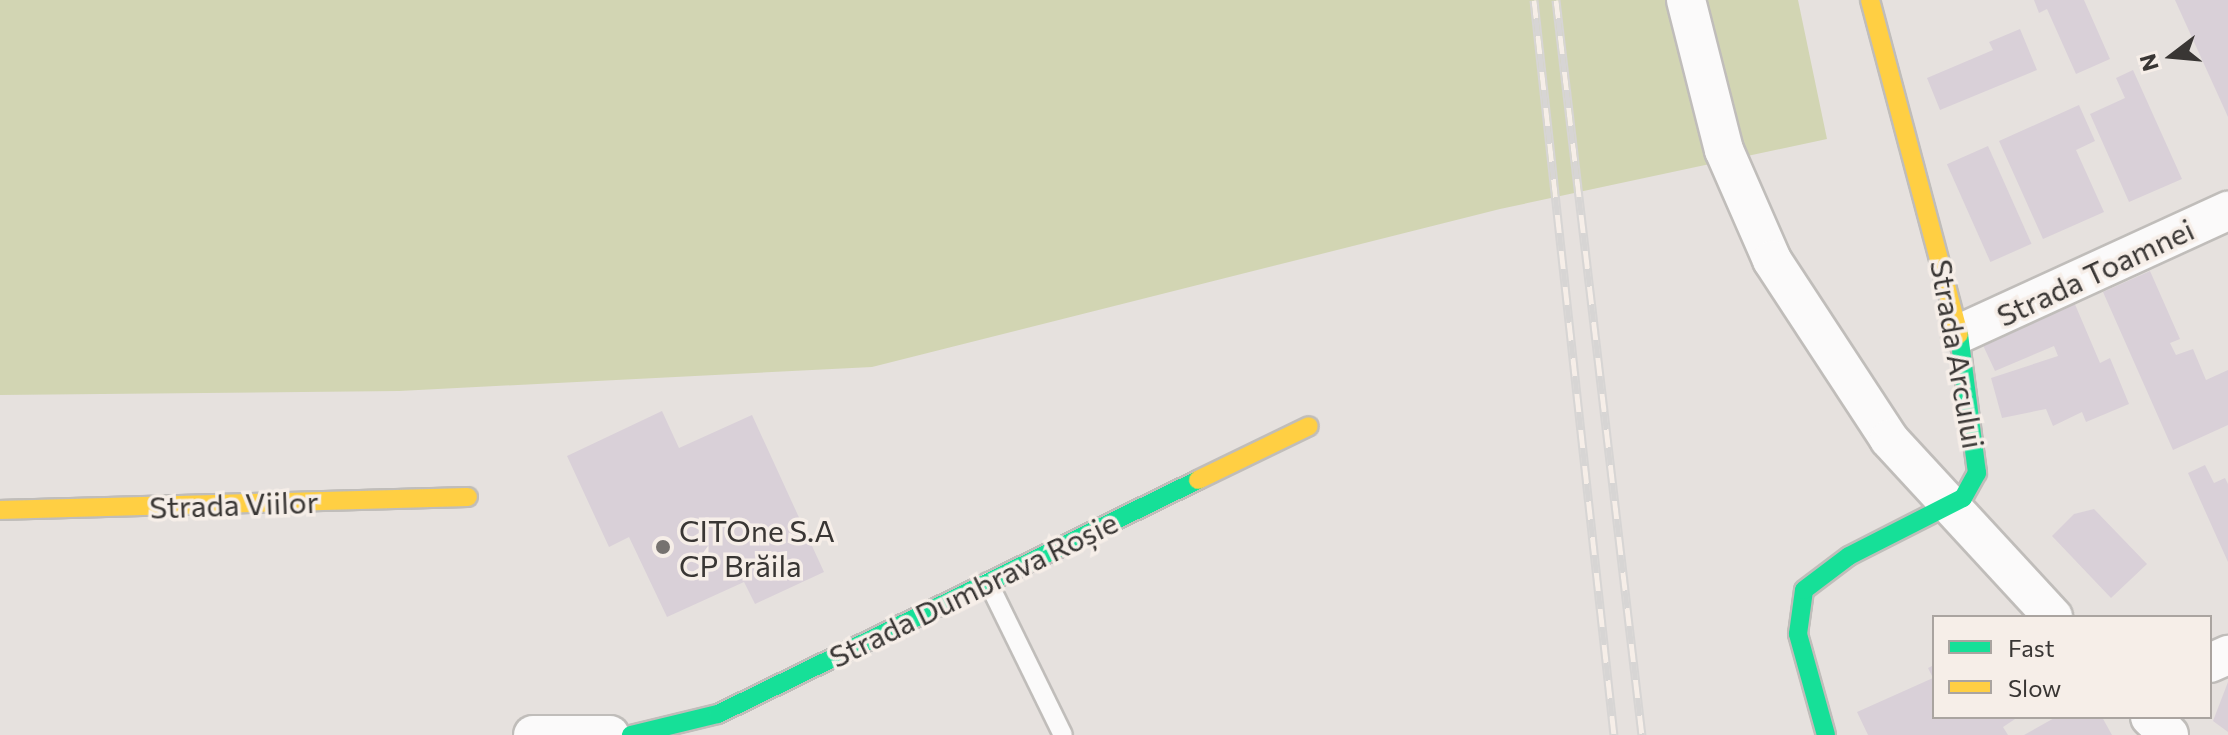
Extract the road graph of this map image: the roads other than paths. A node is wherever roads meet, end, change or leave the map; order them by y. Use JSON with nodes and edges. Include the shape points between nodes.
{"nodes":[{"id":1,"x":1686,"y":0,"type":"edge"},
{"id":2,"x":1870,"y":0,"type":"edge"},
{"id":3,"x":2228,"y":211,"type":"edge"},
{"id":4,"x":1961,"y":333,"type":"junction"},
{"id":5,"x":1309,"y":426,"type":"dead end"},
{"id":6,"x":468,"y":497,"type":"dead end"},
{"id":7,"x":1950,"y":505,"type":"junction"},
{"id":8,"x":0,"y":510,"type":"edge"},
{"id":9,"x":988,"y":582,"type":"junction"},
{"id":10,"x":2051,"y":615,"type":"edge"},
{"id":11,"x":2152,"y":719,"type":"edge"},
{"id":12,"x":533,"y":735,"type":"edge"},
{"id":13,"x":610,"y":735,"type":"edge"},
{"id":14,"x":631,"y":735,"type":"edge"},
{"id":15,"x":1063,"y":735,"type":"edge"},
{"id":16,"x":1826,"y":735,"type":"edge"},
{"id":17,"x":2169,"y":735,"type":"edge"}],
"edges":[{"from":1,"to":7,"type":"street","via":[[1724,150],[1772,260],[1889,439]]},
{"from":2,"to":4,"type":"street","name":"Strada Arcului"},
{"from":3,"to":4,"type":"street","name":"Strada Toamnei"},
{"from":4,"to":7,"type":"street","name":"Strada Arcului","via":[[1977,473]]},
{"from":5,"to":9,"type":"street","name":"Strada Dumbrava Roșie"},
{"from":6,"to":8,"type":"street","name":"Strada Viilor"},
{"from":7,"to":10,"type":"street"},
{"from":7,"to":16,"type":"street","via":[[1849,556],[1804,590],[1798,634]]},
{"from":9,"to":14,"type":"street","name":"Strada Dumbrava Roșie","via":[[718,714]]},
{"from":9,"to":15,"type":"lane"},
{"from":11,"to":17,"type":"street"},
{"from":12,"to":13,"type":"street"}]}
